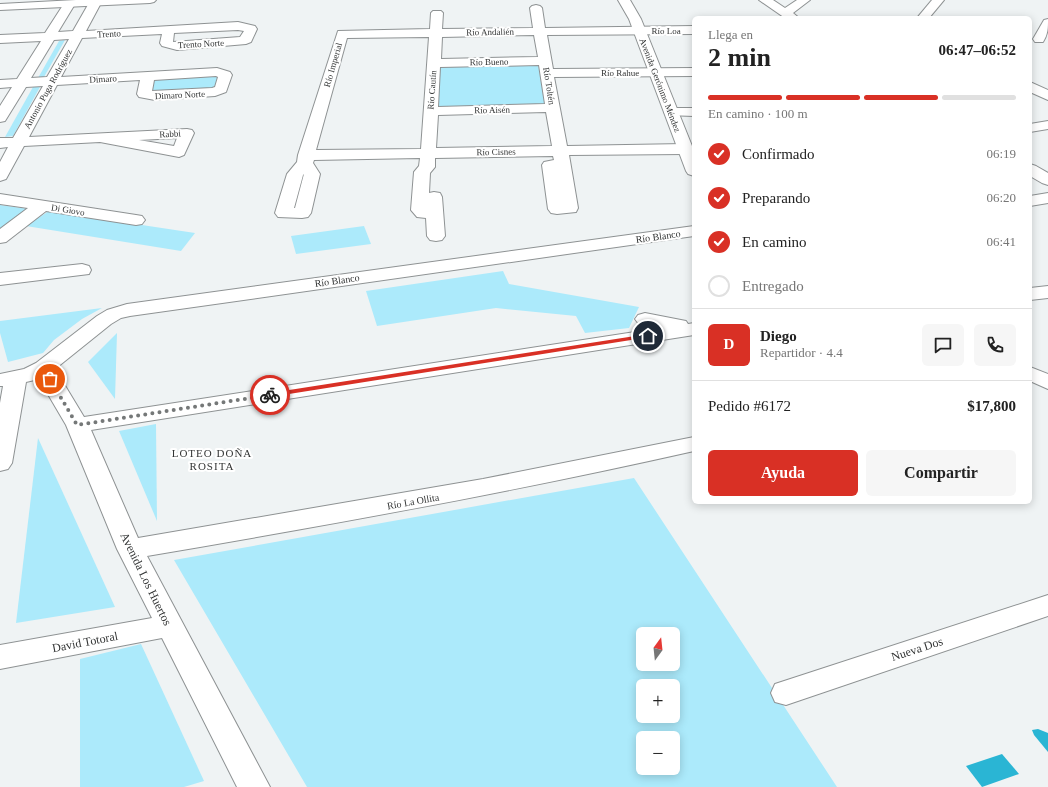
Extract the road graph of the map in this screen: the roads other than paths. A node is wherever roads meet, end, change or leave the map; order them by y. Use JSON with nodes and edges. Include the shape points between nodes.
{"nodes":[{"id":1,"x":150,"y":0,"type":"edge"},
{"id":2,"x":624,"y":0,"type":"edge"},
{"id":3,"x":765,"y":0,"type":"edge"},
{"id":4,"x":804,"y":0,"type":"edge"},
{"id":5,"x":938,"y":0,"type":"edge"},
{"id":6,"x":105,"y":1,"type":"edge"},
{"id":7,"x":51,"y":2,"type":"edge"},
{"id":8,"x":69,"y":4,"type":"junction"},
{"id":9,"x":0,"y":7,"type":"edge"},
{"id":10,"x":536,"y":8,"type":"dead end"},
{"id":11,"x":437,"y":13,"type":"dead end"},
{"id":12,"x":789,"y":16,"type":"edge"},
{"id":13,"x":925,"y":16,"type":"edge"},
{"id":14,"x":1048,"y":23,"type":"edge"},
{"id":15,"x":169,"y":30,"type":"junction"},
{"id":16,"x":692,"y":30,"type":"edge"},
{"id":17,"x":540,"y":31,"type":"junction"},
{"id":18,"x":639,"y":31,"type":"junction"},
{"id":19,"x":436,"y":32,"type":"junction"},
{"id":20,"x":342,"y":34,"type":"joint"},
{"id":21,"x":77,"y":35,"type":"junction"},
{"id":22,"x":49,"y":37,"type":"junction"},
{"id":23,"x":0,"y":39,"type":"edge"},
{"id":24,"x":1039,"y":39,"type":"edge"},
{"id":25,"x":434,"y":63,"type":"junction"},
{"id":26,"x":546,"y":67,"type":"junction"},
{"id":27,"x":692,"y":72,"type":"edge"},
{"id":28,"x":205,"y":73,"type":"joint"},
{"id":29,"x":655,"y":73,"type":"junction"},
{"id":30,"x":148,"y":77,"type":"junction"},
{"id":31,"x":52,"y":81,"type":"junction"},
{"id":32,"x":22,"y":82,"type":"junction"},
{"id":33,"x":0,"y":84,"type":"edge"},
{"id":34,"x":1032,"y":87,"type":"edge"},
{"id":35,"x":1048,"y":96,"type":"edge"},
{"id":36,"x":552,"y":108,"type":"junction"},
{"id":37,"x":431,"y":111,"type":"junction"},
{"id":38,"x":670,"y":112,"type":"junction"},
{"id":39,"x":692,"y":112,"type":"edge"},
{"id":40,"x":0,"y":118,"type":"edge"},
{"id":41,"x":1048,"y":125,"type":"edge"},
{"id":42,"x":1032,"y":128,"type":"edge"},
{"id":43,"x":102,"y":138,"type":"dead end"},
{"id":44,"x":19,"y":142,"type":"junction"},
{"id":45,"x":0,"y":143,"type":"edge"},
{"id":46,"x":689,"y":154,"type":"edge"},
{"id":47,"x":561,"y":158,"type":"junction"},
{"id":48,"x":305,"y":159,"type":"joint"},
{"id":49,"x":428,"y":160,"type":"junction"},
{"id":50,"x":692,"y":164,"type":"edge"},
{"id":51,"x":1032,"y":170,"type":"edge"},
{"id":52,"x":0,"y":176,"type":"edge"},
{"id":53,"x":1048,"y":180,"type":"edge"},
{"id":54,"x":1048,"y":198,"type":"edge"},
{"id":55,"x":0,"y":199,"type":"edge"},
{"id":56,"x":1032,"y":201,"type":"edge"},
{"id":57,"x":42,"y":206,"type":"junction"},
{"id":58,"x":136,"y":220,"type":"dead end"},
{"id":59,"x":692,"y":231,"type":"edge"},
{"id":60,"x":436,"y":236,"type":"dead end"},
{"id":61,"x":0,"y":238,"type":"edge"},
{"id":62,"x":82,"y":270,"type":"dead end"},
{"id":63,"x":0,"y":279,"type":"edge"},
{"id":64,"x":1048,"y":292,"type":"edge"},
{"id":65,"x":1032,"y":294,"type":"edge"},
{"id":66,"x":645,"y":319,"type":"dead end"},
{"id":67,"x":692,"y":328,"type":"edge"},
{"id":68,"x":692,"y":328,"type":"edge"},
{"id":69,"x":44,"y":368,"type":"junction"},
{"id":70,"x":1032,"y":374,"type":"edge"},
{"id":71,"x":8,"y":378,"type":"edge"},
{"id":72,"x":1048,"y":382,"type":"edge"},
{"id":73,"x":77,"y":425,"type":"junction"},
{"id":74,"x":692,"y":444,"type":"edge"},
{"id":75,"x":0,"y":463,"type":"edge"},
{"id":76,"x":130,"y":549,"type":"junction"},
{"id":77,"x":1048,"y":605,"type":"edge"},
{"id":78,"x":170,"y":626,"type":"junction"},
{"id":79,"x":0,"y":657,"type":"edge"},
{"id":80,"x":786,"y":693,"type":"dead end"},
{"id":81,"x":254,"y":787,"type":"edge"}],
"edges":[{"from":1,"to":6,"type":"street"},
{"from":2,"to":18,"type":"street","name":"Avenida Gerónimo Méndez"},
{"from":3,"to":12,"type":"street"},
{"from":4,"to":12,"type":"street"},
{"from":5,"to":13,"type":"street"},
{"from":6,"to":8,"type":"street"},
{"from":6,"to":21,"type":"street","name":"Antonio Puga Rodríguez"},
{"from":7,"to":8,"type":"street"},
{"from":7,"to":9,"type":"street"},
{"from":8,"to":22,"type":"street"},
{"from":10,"to":17,"type":"street","name":"Río Toltén"},
{"from":11,"to":19,"type":"street","name":"Río Cautín"},
{"from":14,"to":24,"type":"street"},
{"from":15,"to":15,"type":"street","name":"Trento Norte","via":[[238,26],[251,29],[247,39],[242,41],[178,46],[167,44]]},
{"from":15,"to":21,"type":"street","name":"Trento"},
{"from":16,"to":18,"type":"street","name":"Río Loa"},
{"from":17,"to":18,"type":"street","name":"Río Andalién"},
{"from":17,"to":19,"type":"street","name":"Río Andalién"},
{"from":17,"to":26,"type":"street","name":"Río Toltén"},
{"from":18,"to":29,"type":"street","name":"Avenida Gerónimo Méndez"},
{"from":19,"to":20,"type":"street","name":"Río Andalién"},
{"from":19,"to":25,"type":"street","name":"Río Cautín"},
{"from":20,"to":48,"type":"street","name":"Río Imperial"},
{"from":21,"to":22,"type":"street","name":"Trento"},
{"from":21,"to":31,"type":"street","name":"Antonio Puga Rodríguez"},
{"from":22,"to":23,"type":"street","name":"Trento"},
{"from":22,"to":32,"type":"street"},
{"from":25,"to":26,"type":"street","name":"Río Bueno"},
{"from":25,"to":37,"type":"street","name":"Río Cautín"},
{"from":26,"to":29,"type":"street","name":"Río Rahue"},
{"from":26,"to":36,"type":"street","name":"Río Toltén"},
{"from":27,"to":29,"type":"street","name":"Río Rahue"},
{"from":28,"to":30,"type":"street","name":"Dimaro"},
{"from":28,"to":30,"type":"street","name":"Dimaro Norte","via":[[224,74],[221,89],[212,93],[148,96],[144,94]]},
{"from":29,"to":38,"type":"street","name":"Avenida Gerónimo Méndez"},
{"from":30,"to":31,"type":"street","name":"Dimaro"},
{"from":31,"to":32,"type":"street","name":"Dimaro"},
{"from":31,"to":44,"type":"street","name":"Antonio Puga Rodríguez"},
{"from":32,"to":33,"type":"street","name":"Dimaro"},
{"from":32,"to":40,"type":"street"},
{"from":34,"to":35,"type":"street"},
{"from":36,"to":37,"type":"street","name":"Río Aisén"},
{"from":36,"to":47,"type":"street","name":"Río Toltén"},
{"from":37,"to":49,"type":"street","name":"Río Cautín"},
{"from":38,"to":39,"type":"street"},
{"from":38,"to":46,"type":"street","name":"Avenida Gerónimo Méndez"},
{"from":41,"to":42,"type":"street"},
{"from":43,"to":44,"type":"street"},
{"from":44,"to":45,"type":"street"},
{"from":44,"to":52,"type":"street","name":"Antonio Puga Rodríguez"},
{"from":46,"to":47,"type":"street","name":"Río Cisnes"},
{"from":46,"to":50,"type":"street","name":"Avenida Gerónimo Méndez"},
{"from":47,"to":49,"type":"street","name":"Río Cisnes"},
{"from":48,"to":49,"type":"street","name":"Río Cisnes"},
{"from":49,"to":60,"type":"street","name":"Río Cautín","via":[[422,172],[420,210],[423,213],[434,212]]},
{"from":51,"to":53,"type":"street"},
{"from":54,"to":56,"type":"street"},
{"from":55,"to":57,"type":"street","name":"Di Giovo"},
{"from":57,"to":58,"type":"street","name":"Di Giovo"},
{"from":57,"to":61,"type":"street"},
{"from":59,"to":69,"type":"street","name":"Río Blanco","via":[[127,310],[104,320]]},
{"from":62,"to":63,"type":"street"},
{"from":64,"to":65,"type":"street"},
{"from":66,"to":67,"type":"street"},
{"from":68,"to":73,"type":"street"},
{"from":69,"to":71,"type":"street","name":"Río Blanco","via":[[30,375]]},
{"from":69,"to":73,"type":"street","name":"Avenida Los Huertos"},
{"from":70,"to":72,"type":"street"},
{"from":71,"to":75,"type":"street"},
{"from":73,"to":76,"type":"street","name":"Avenida Los Huertos"},
{"from":74,"to":76,"type":"street","name":"Río La Ollita","via":[[481,488]]},
{"from":76,"to":78,"type":"street","name":"Avenida Los Huertos"},
{"from":77,"to":80,"type":"street","name":"Nueva Dos"},
{"from":78,"to":79,"type":"street","name":"David Totoral"},
{"from":78,"to":81,"type":"street","name":"Avenida Los Huertos"}]}
